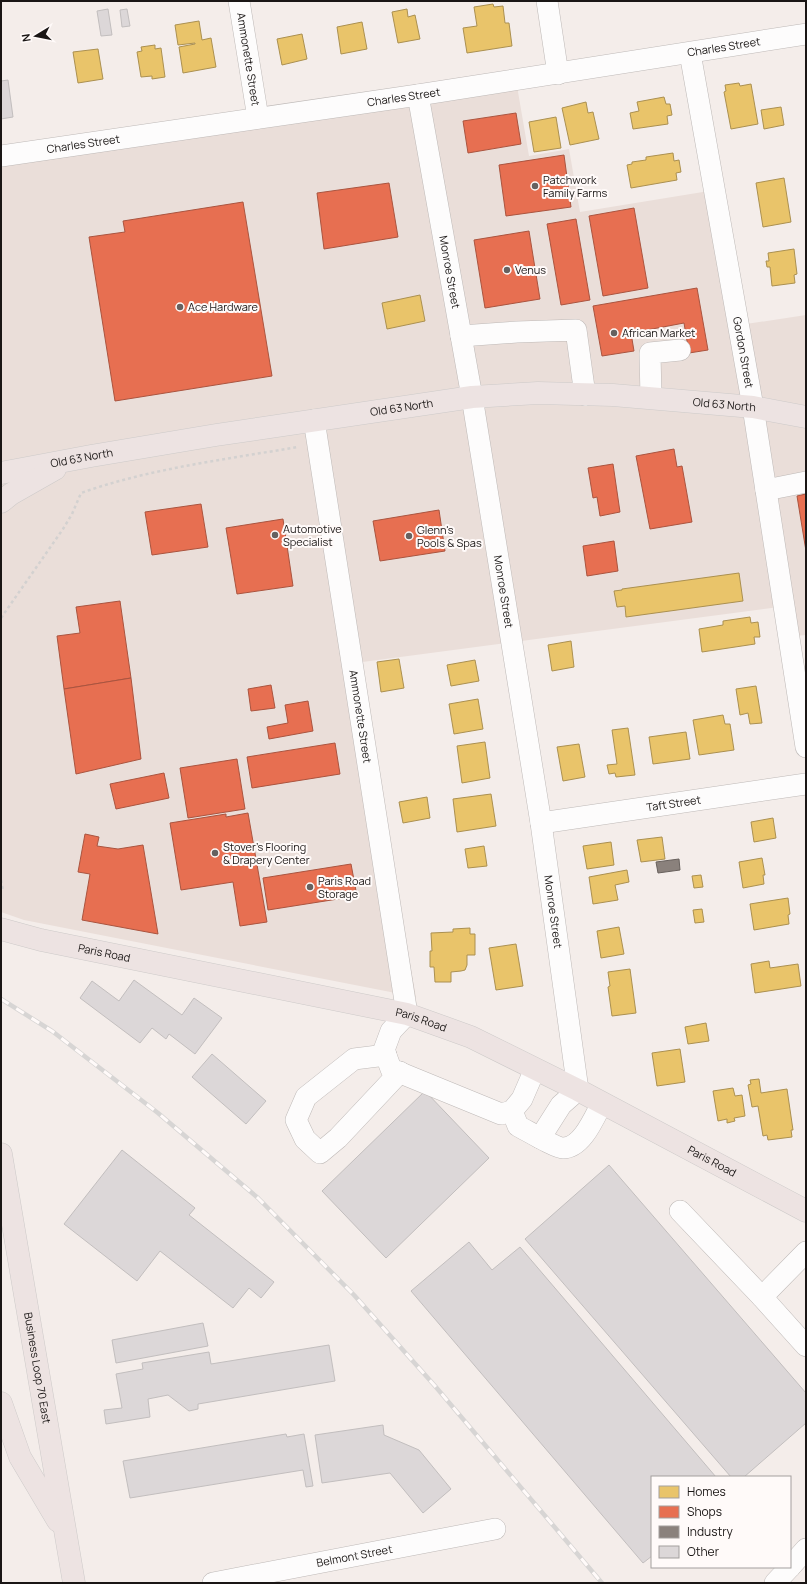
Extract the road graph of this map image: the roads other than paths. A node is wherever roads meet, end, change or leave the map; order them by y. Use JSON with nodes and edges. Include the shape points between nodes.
{"nodes":[{"id":1,"x":240,"y":1,"type":"edge"},
{"id":2,"x":548,"y":1,"type":"edge"},
{"id":3,"x":806,"y":34,"type":"edge"},
{"id":4,"x":690,"y":53,"type":"junction"},
{"id":5,"x":558,"y":74,"type":"junction"},
{"id":6,"x":418,"y":95,"type":"junction"},
{"id":7,"x":258,"y":118,"type":"junction"},
{"id":8,"x":1,"y":156,"type":"edge"},
{"id":9,"x":461,"y":336,"type":"junction"},
{"id":10,"x":680,"y":350,"type":"dead end"},
{"id":11,"x":585,"y":395,"type":"junction"},
{"id":12,"x":472,"y":397,"type":"junction"},
{"id":13,"x":651,"y":398,"type":"junction"},
{"id":14,"x":753,"y":407,"type":"junction"},
{"id":15,"x":806,"y":417,"type":"edge"},
{"id":16,"x":314,"y":420,"type":"junction"},
{"id":17,"x":71,"y":460,"type":"junction"},
{"id":18,"x":1,"y":473,"type":"edge"},
{"id":19,"x":806,"y":482,"type":"edge"},
{"id":20,"x":766,"y":490,"type":"junction"},
{"id":21,"x":1,"y":502,"type":"edge"},
{"id":22,"x":806,"y":747,"type":"edge"},
{"id":23,"x":806,"y":784,"type":"edge"},
{"id":24,"x":541,"y":823,"type":"junction"},
{"id":25,"x":1,"y":930,"type":"edge"},
{"id":26,"x":407,"y":1014,"type":"junction"},
{"id":27,"x":386,"y":1055,"type":"junction"},
{"id":28,"x":535,"y":1069,"type":"junction"},
{"id":29,"x":400,"y":1072,"type":"junction"},
{"id":30,"x":578,"y":1090,"type":"junction"},
{"id":31,"x":602,"y":1103,"type":"junction"},
{"id":32,"x":512,"y":1111,"type":"junction"},
{"id":33,"x":540,"y":1138,"type":"junction"},
{"id":34,"x":1,"y":1154,"type":"edge"},
{"id":35,"x":680,"y":1211,"type":"dead end"},
{"id":36,"x":806,"y":1211,"type":"edge"},
{"id":37,"x":804,"y":1257,"type":"edge"},
{"id":38,"x":762,"y":1297,"type":"junction"},
{"id":39,"x":806,"y":1346,"type":"edge"},
{"id":40,"x":1,"y":1403,"type":"edge"},
{"id":41,"x":495,"y":1529,"type":"dead end"},
{"id":42,"x":65,"y":1533,"type":"junction"},
{"id":43,"x":806,"y":1549,"type":"edge"},
{"id":44,"x":791,"y":1566,"type":"edge"},
{"id":45,"x":789,"y":1568,"type":"edge"},
{"id":46,"x":74,"y":1583,"type":"edge"},
{"id":47,"x":214,"y":1583,"type":"edge"},
{"id":48,"x":775,"y":1583,"type":"edge"}],
"edges":[{"from":1,"to":7,"type":"street","name":"Ammonette Street"},
{"from":2,"to":5,"type":"street"},
{"from":3,"to":4,"type":"street","name":"Charles Street"},
{"from":4,"to":5,"type":"street","name":"Charles Street"},
{"from":4,"to":14,"type":"street","name":"Gordon Street"},
{"from":5,"to":6,"type":"street","name":"Charles Street"},
{"from":6,"to":7,"type":"street","name":"Charles Street"},
{"from":6,"to":9,"type":"street","name":"Monroe Street"},
{"from":7,"to":8,"type":"street","name":"Charles Street"},
{"from":9,"to":11,"type":"street","via":[[576,330]]},
{"from":9,"to":12,"type":"street","name":"Monroe Street"},
{"from":10,"to":13,"type":"street","via":[[650,353]]},
{"from":11,"to":12,"type":"main road","name":"Old 63 North","via":[[538,393]]},
{"from":11,"to":13,"type":"main road","name":"Old 63 North"},
{"from":12,"to":16,"type":"main road","name":"Old 63 North"},
{"from":12,"to":24,"type":"street","name":"Monroe Street"},
{"from":13,"to":14,"type":"main road","name":"Old 63 North"},
{"from":14,"to":15,"type":"main road","name":"Old 63 North"},
{"from":14,"to":20,"type":"street","name":"Gordon Street"},
{"from":16,"to":17,"type":"main road","name":"Old 63 North"},
{"from":16,"to":26,"type":"street","name":"Ammonette Street"},
{"from":17,"to":18,"type":"main road","name":"Old 63 North"},
{"from":17,"to":21,"type":"main road"},
{"from":19,"to":20,"type":"street"},
{"from":20,"to":22,"type":"street","name":"Gordon Street"},
{"from":23,"to":24,"type":"street","name":"Taft Street"},
{"from":24,"to":30,"type":"street","name":"Monroe Street"},
{"from":25,"to":26,"type":"main road","name":"Paris Road"},
{"from":26,"to":27,"type":"street","via":[[391,1031],[384,1050]]},
{"from":26,"to":28,"type":"main road","name":"Paris Road","via":[[471,1037]]},
{"from":27,"to":29,"type":"street","via":[[391,1068]]},
{"from":27,"to":29,"type":"street","via":[[354,1059],[306,1097],[296,1120],[305,1139],[320,1153],[338,1138]]},
{"from":28,"to":30,"type":"main road","name":"Paris Road"},
{"from":28,"to":32,"type":"street","via":[[522,1100]]},
{"from":29,"to":32,"type":"street","via":[[501,1114]]},
{"from":30,"to":31,"type":"main road","name":"Paris Road"},
{"from":30,"to":33,"type":"street","via":[[561,1105]]},
{"from":31,"to":33,"type":"street","via":[[587,1130],[574,1146],[561,1148]]},
{"from":31,"to":36,"type":"main road","name":"Paris Road"},
{"from":32,"to":33,"type":"street","via":[[518,1126]]},
{"from":34,"to":42,"type":"main road","name":"Business Loop 70 East"},
{"from":35,"to":38,"type":"street"},
{"from":37,"to":38,"type":"street"},
{"from":38,"to":39,"type":"street"},
{"from":40,"to":42,"type":"main road","via":[[20,1457]]},
{"from":41,"to":47,"type":"street","name":"Belmont Street"},
{"from":42,"to":46,"type":"main road","name":"Business Loop 70 East"},
{"from":43,"to":44,"type":"street"},
{"from":45,"to":48,"type":"street"}]}
